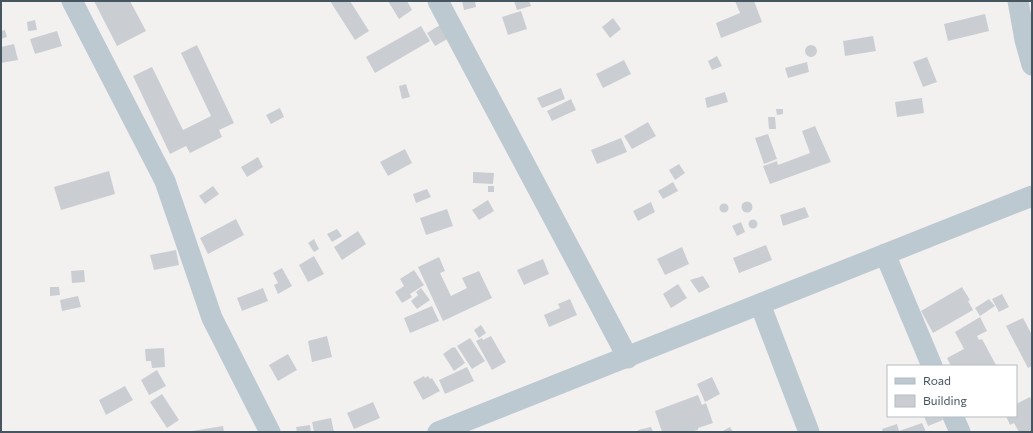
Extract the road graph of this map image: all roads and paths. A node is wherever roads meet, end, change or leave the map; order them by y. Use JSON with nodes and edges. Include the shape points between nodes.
{"nodes":[{"id":1,"x":72,"y":1,"type":"edge"},
{"id":2,"x":438,"y":1,"type":"edge"},
{"id":3,"x":1018,"y":1,"type":"edge"},
{"id":4,"x":1032,"y":65,"type":"edge"},
{"id":5,"x":1032,"y":196,"type":"edge"},
{"id":6,"x":885,"y":254,"type":"junction"},
{"id":7,"x":760,"y":304,"type":"junction"},
{"id":8,"x":628,"y":358,"type":"junction"},
{"id":9,"x":932,"y":365,"type":"edge"},
{"id":10,"x":953,"y":417,"type":"edge"},
{"id":11,"x":270,"y":432,"type":"edge"},
{"id":12,"x":438,"y":432,"type":"edge"},
{"id":13,"x":808,"y":432,"type":"edge"},
{"id":14,"x":960,"y":432,"type":"edge"}],
"edges":[{"from":1,"to":11,"type":"street","via":[[165,181],[212,318]]},
{"from":2,"to":8,"type":"street"},
{"from":3,"to":4,"type":"street"},
{"from":5,"to":6,"type":"street"},
{"from":6,"to":7,"type":"street"},
{"from":6,"to":9,"type":"street"},
{"from":7,"to":8,"type":"street"},
{"from":7,"to":13,"type":"street"},
{"from":8,"to":12,"type":"street"},
{"from":10,"to":14,"type":"street"}]}
